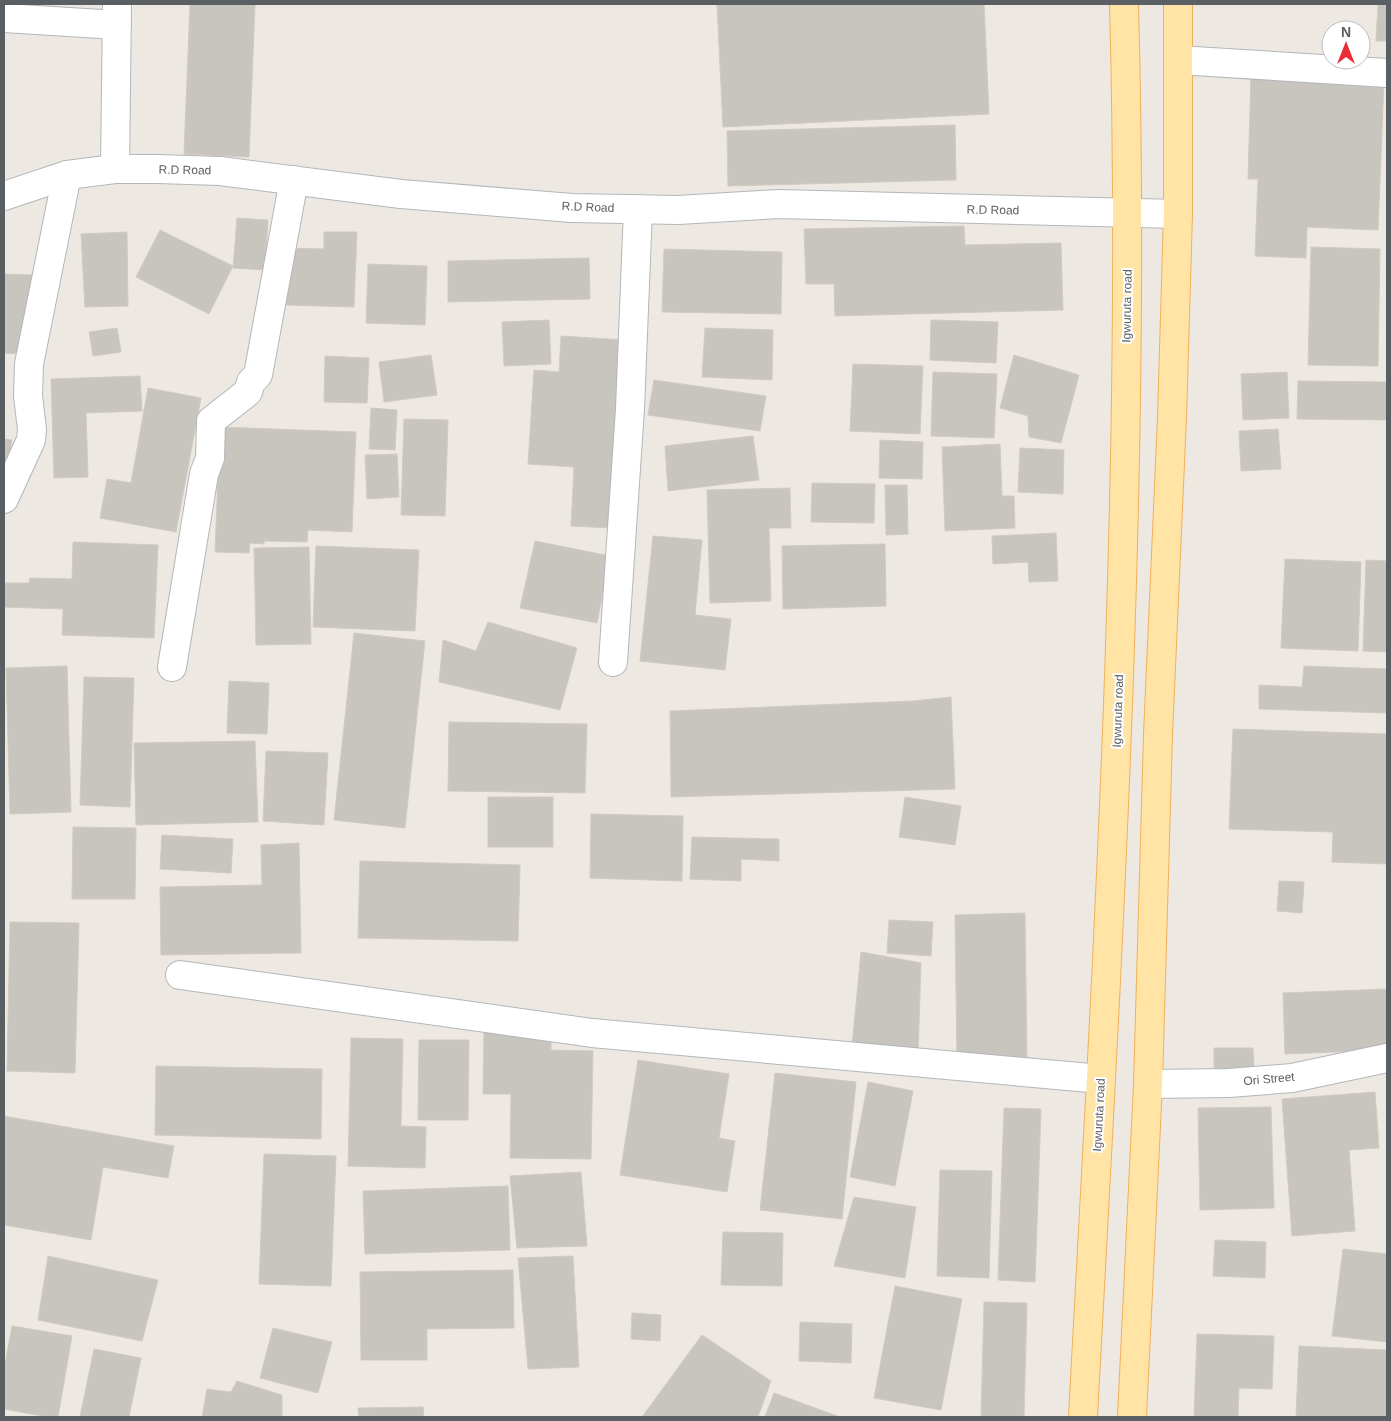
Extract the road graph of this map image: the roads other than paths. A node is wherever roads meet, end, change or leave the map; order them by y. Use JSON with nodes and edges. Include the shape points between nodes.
{"nodes":[{"id":1,"x":1124,"y":4,"type":"edge"},
{"id":2,"x":1178,"y":4,"type":"edge"},
{"id":3,"x":117,"y":15,"type":"edge"},
{"id":4,"x":4,"y":18,"type":"edge"},
{"id":5,"x":1178,"y":60,"type":"junction"},
{"id":6,"x":1387,"y":73,"type":"edge"},
{"id":7,"x":115,"y":170,"type":"junction"},
{"id":8,"x":67,"y":175,"type":"junction"},
{"id":9,"x":294,"y":180,"type":"junction"},
{"id":10,"x":4,"y":196,"type":"edge"},
{"id":11,"x":638,"y":209,"type":"junction"},
{"id":12,"x":1128,"y":213,"type":"junction"},
{"id":13,"x":1178,"y":214,"type":"junction"},
{"id":14,"x":4,"y":499,"type":"edge"},
{"id":15,"x":613,"y":662,"type":"dead end"},
{"id":16,"x":172,"y":667,"type":"dead end"},
{"id":17,"x":180,"y":975,"type":"dead end"},
{"id":18,"x":1387,"y":1058,"type":"edge"},
{"id":19,"x":1101,"y":1079,"type":"junction"},
{"id":20,"x":1148,"y":1084,"type":"junction"},
{"id":21,"x":1083,"y":1417,"type":"edge"},
{"id":22,"x":1132,"y":1417,"type":"edge"}],
"edges":[{"from":1,"to":12,"type":"main road","name":"Igwuruta road"},
{"from":2,"to":5,"type":"main road"},
{"from":3,"to":4,"type":"street"},
{"from":3,"to":7,"type":"street"},
{"from":5,"to":6,"type":"street"},
{"from":5,"to":13,"type":"main road"},
{"from":7,"to":8,"type":"street","name":"R.D Road"},
{"from":7,"to":9,"type":"street","name":"R.D Road","via":[[220,171]]},
{"from":8,"to":10,"type":"street","name":"R.D Road"},
{"from":8,"to":14,"type":"street","via":[[29,364],[30,440]]},
{"from":9,"to":11,"type":"street","name":"R.D Road","via":[[572,208]]},
{"from":9,"to":16,"type":"street","via":[[258,375],[248,392],[211,421],[210,458],[204,474]]},
{"from":11,"to":12,"type":"street","name":"R.D Road","via":[[779,204]]},
{"from":11,"to":15,"type":"street","via":[[630,409]]},
{"from":12,"to":13,"type":"street","name":"R.D Road"},
{"from":12,"to":19,"type":"main road","name":"Igwuruta road","via":[[1118,725]]},
{"from":13,"to":20,"type":"main road"},
{"from":17,"to":19,"type":"street","via":[[592,1033]]},
{"from":18,"to":20,"type":"street","name":"Ori Street","via":[[1292,1078]]},
{"from":19,"to":21,"type":"main road","name":"Igwuruta road"},
{"from":20,"to":22,"type":"main road"}]}
